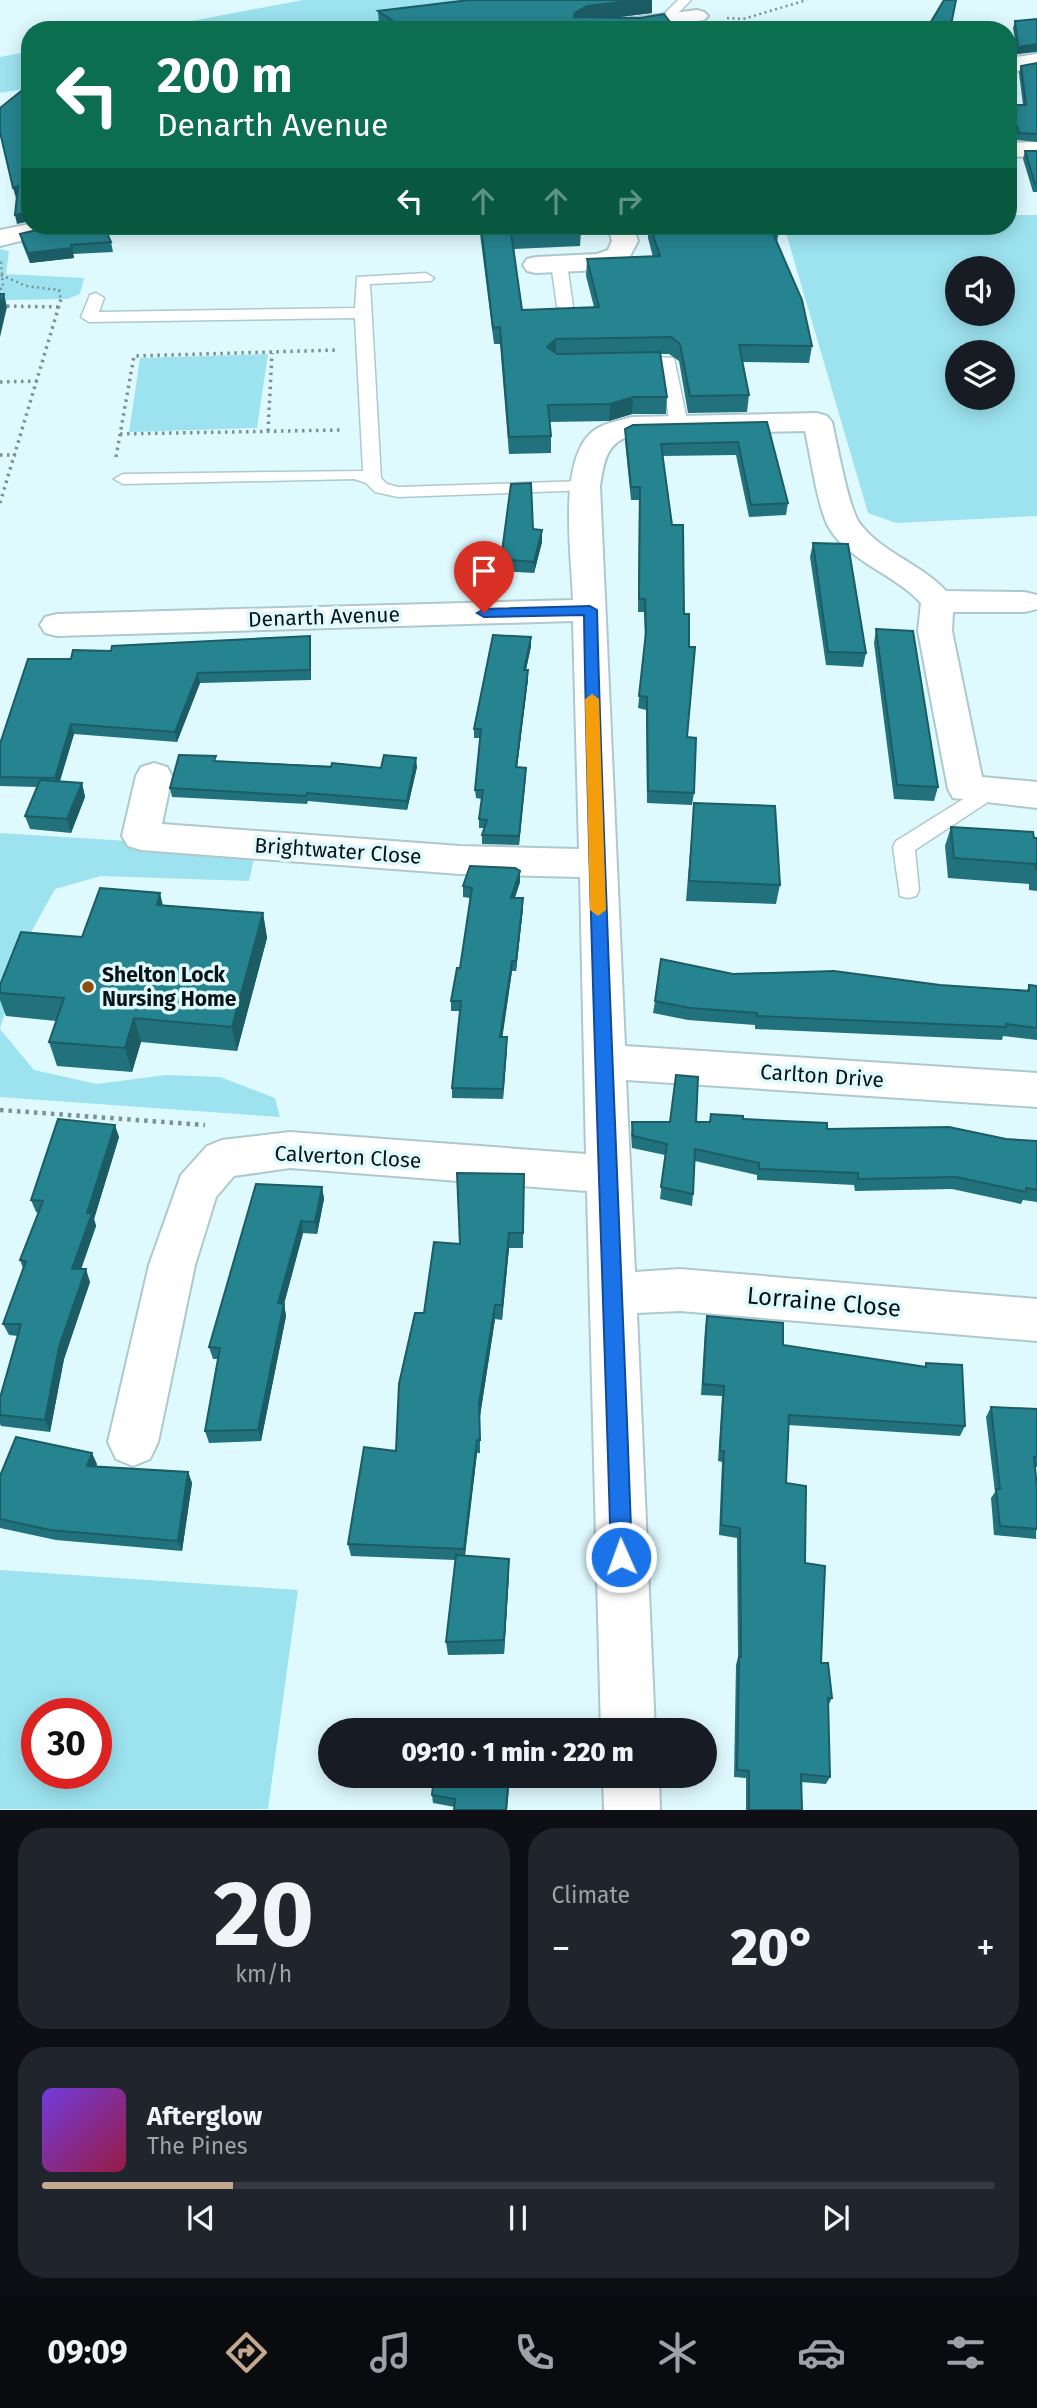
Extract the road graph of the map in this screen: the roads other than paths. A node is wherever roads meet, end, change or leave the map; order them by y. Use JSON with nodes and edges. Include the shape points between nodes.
{"nodes":[{"id":1,"x":691,"y":8,"type":"edge"},
{"id":2,"x":638,"y":21,"type":"edge"},
{"id":3,"x":1037,"y":61,"type":"edge"},
{"id":4,"x":1017,"y":64,"type":"edge"},
{"id":5,"x":1037,"y":149,"type":"edge"},
{"id":6,"x":1017,"y":150,"type":"edge"},
{"id":7,"x":21,"y":233,"type":"edge"},
{"id":8,"x":623,"y":235,"type":"edge"},
{"id":9,"x":0,"y":238,"type":"edge"},
{"id":10,"x":547,"y":264,"type":"joint"},
{"id":11,"x":426,"y":278,"type":"dead end"},
{"id":12,"x":96,"y":298,"type":"dead end"},
{"id":13,"x":565,"y":306,"type":"edge"},
{"id":14,"x":363,"y":313,"type":"junction"},
{"id":15,"x":618,"y":362,"type":"edge"},
{"id":16,"x":679,"y":425,"type":"junction"},
{"id":17,"x":372,"y":479,"type":"junction"},
{"id":18,"x":123,"y":480,"type":"road end"},
{"id":19,"x":585,"y":486,"type":"junction"},
{"id":20,"x":937,"y":601,"type":"junction"},
{"id":21,"x":1025,"y":602,"type":"dead end"},
{"id":22,"x":590,"y":610,"type":"junction"},
{"id":23,"x":57,"y":625,"type":"dead end"},
{"id":24,"x":154,"y":776,"type":"dead end"},
{"id":25,"x":989,"y":791,"type":"junction"},
{"id":26,"x":1037,"y":796,"type":"edge"},
{"id":27,"x":596,"y":863,"type":"junction"},
{"id":28,"x":908,"y":890,"type":"dead end"},
{"id":29,"x":606,"y":1062,"type":"junction"},
{"id":30,"x":1037,"y":1090,"type":"edge"},
{"id":31,"x":608,"y":1174,"type":"junction"},
{"id":32,"x":612,"y":1294,"type":"junction"},
{"id":33,"x":1037,"y":1320,"type":"edge"},
{"id":34,"x":133,"y":1442,"type":"dead end"},
{"id":35,"x":628,"y":1718,"type":"edge"},
{"id":36,"x":631,"y":1788,"type":"edge"},
{"id":37,"x":632,"y":1810,"type":"edge"}],
"edges":[{"from":1,"to":2,"type":"street"},
{"from":3,"to":4,"type":"street"},
{"from":5,"to":6,"type":"street"},
{"from":7,"to":9,"type":"street"},
{"from":8,"to":10,"type":"street","via":[[619,255],[600,262]]},
{"from":10,"to":13,"type":"lane"},
{"from":11,"to":14,"type":"lane","via":[[362,280]]},
{"from":12,"to":14,"type":"lane","via":[[89,317]]},
{"from":14,"to":17,"type":"lane"},
{"from":15,"to":16,"type":"lane","via":[[668,361]]},
{"from":16,"to":19,"type":"street","via":[[632,426],[603,436],[591,450]]},
{"from":16,"to":20,"type":"street","via":[[817,422],[843,524],[853,537],[925,586]]},
{"from":17,"to":18,"type":"lane","via":[[355,474]]},
{"from":17,"to":19,"type":"lane","via":[[381,488],[398,492]]},
{"from":19,"to":22,"type":"street"},
{"from":20,"to":21,"type":"street"},
{"from":20,"to":25,"type":"street","via":[[935,631],[966,789]]},
{"from":22,"to":23,"type":"street","name":"Denarth Avenue"},
{"from":22,"to":27,"type":"street"},
{"from":24,"to":27,"type":"street","name":"Brightwater Close","via":[[141,836],[460,860]]},
{"from":25,"to":26,"type":"street"},
{"from":25,"to":28,"type":"lane","via":[[904,846]]},
{"from":27,"to":29,"type":"street"},
{"from":29,"to":30,"type":"street","name":"Carlton Drive"},
{"from":29,"to":31,"type":"street"},
{"from":31,"to":32,"type":"street"},
{"from":31,"to":34,"type":"street","name":"Calverton Close","via":[[290,1150],[222,1159],[197,1188],[172,1265]]},
{"from":32,"to":33,"type":"street","name":"Lorraine Close","via":[[680,1290]]},
{"from":32,"to":35,"type":"street"},
{"from":36,"to":37,"type":"street"}]}
